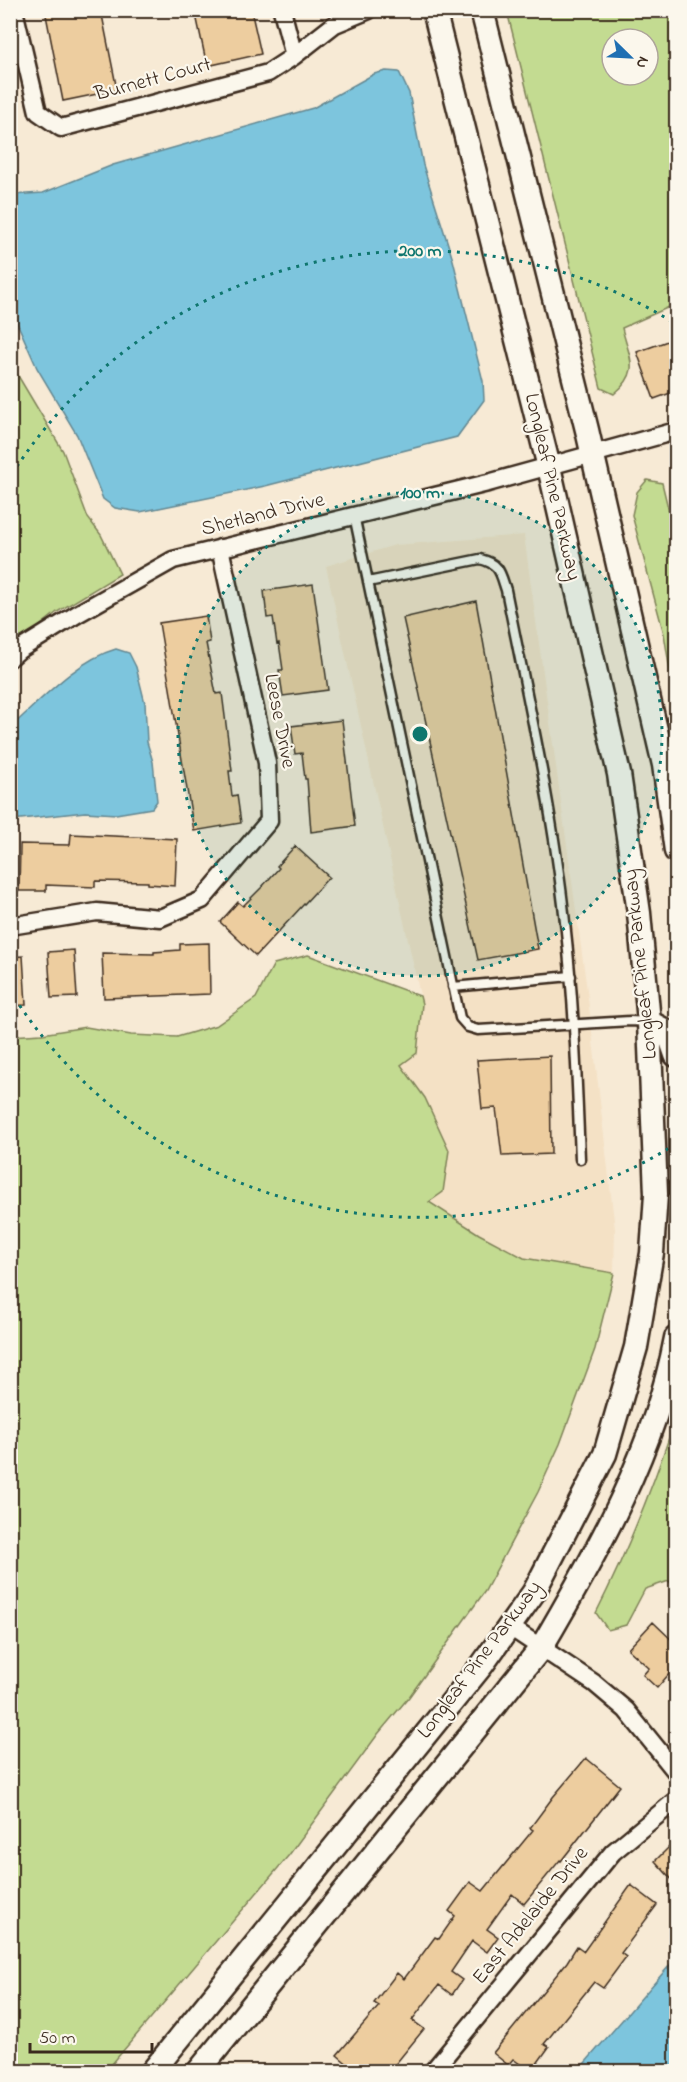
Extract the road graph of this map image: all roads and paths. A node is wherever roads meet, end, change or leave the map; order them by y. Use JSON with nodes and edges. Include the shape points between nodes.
{"nodes":[{"id":1,"x":14,"y":10,"type":"edge"},
{"id":2,"x":282,"y":10,"type":"edge"},
{"id":3,"x":369,"y":10,"type":"edge"},
{"id":4,"x":434,"y":10,"type":"edge"},
{"id":5,"x":482,"y":10,"type":"edge"},
{"id":6,"x":294,"y":56,"type":"junction"},
{"id":7,"x":676,"y":431,"type":"edge"},
{"id":8,"x":592,"y":455,"type":"junction"},
{"id":9,"x":549,"y":467,"type":"junction"},
{"id":10,"x":354,"y":515,"type":"junction"},
{"id":11,"x":220,"y":548,"type":"junction"},
{"id":12,"x":368,"y":582,"type":"junction"},
{"id":13,"x":10,"y":657,"type":"edge"},
{"id":14,"x":676,"y":851,"type":"edge"},
{"id":15,"x":10,"y":926,"type":"edge"},
{"id":16,"x":571,"y":976,"type":"junction"},
{"id":17,"x":453,"y":987,"type":"junction"},
{"id":18,"x":649,"y":1022,"type":"junction"},
{"id":19,"x":575,"y":1024,"type":"junction"},
{"id":20,"x":676,"y":1055,"type":"edge"},
{"id":21,"x":580,"y":1159,"type":"dead end"},
{"id":22,"x":676,"y":1338,"type":"edge"},
{"id":23,"x":510,"y":1627,"type":"junction"},
{"id":24,"x":541,"y":1648,"type":"junction"},
{"id":25,"x":676,"y":1772,"type":"edge"},
{"id":26,"x":676,"y":1800,"type":"edge"},
{"id":27,"x":152,"y":2072,"type":"edge"},
{"id":28,"x":198,"y":2072,"type":"edge"},
{"id":29,"x":432,"y":2072,"type":"edge"}],
"edges":[{"from":1,"to":6,"type":"street","name":"Burnett Court","via":[[38,112],[61,128],[268,73]]},
{"from":2,"to":6,"type":"street"},
{"from":3,"to":6,"type":"street","name":"Burnett Court","via":[[335,24]]},
{"from":4,"to":9,"type":"main road","name":"Longleaf Pine Parkway"},
{"from":5,"to":8,"type":"main road"},
{"from":7,"to":8,"type":"street","name":"Shetland Drive"},
{"from":8,"to":9,"type":"street","name":"Shetland Drive"},
{"from":8,"to":14,"type":"main road","via":[[664,765]]},
{"from":9,"to":10,"type":"street","name":"Shetland Drive"},
{"from":9,"to":18,"type":"main road","name":"Longleaf Pine Parkway","via":[[618,774],[639,913]]},
{"from":10,"to":11,"type":"street","name":"Shetland Drive"},
{"from":10,"to":12,"type":"lane"},
{"from":11,"to":13,"type":"street","name":"Shetland Drive","via":[[173,560]]},
{"from":11,"to":15,"type":"street","name":"Leese Drive","via":[[267,763],[269,820],[202,900],[160,918],[97,912]]},
{"from":12,"to":16,"type":"lane","via":[[480,560],[498,567],[544,778]]},
{"from":12,"to":17,"type":"lane"},
{"from":16,"to":17,"type":"lane"},
{"from":16,"to":19,"type":"lane"},
{"from":17,"to":19,"type":"lane","via":[[460,1018],[468,1027],[478,1030]]},
{"from":18,"to":19,"type":"lane"},
{"from":18,"to":20,"type":"main road","via":[[668,1032]]},
{"from":18,"to":23,"type":"main road","name":"Longleaf Pine Parkway","via":[[656,1194],[652,1253],[636,1347],[605,1454],[534,1592]]},
{"from":19,"to":21,"type":"lane"},
{"from":22,"to":24,"type":"main road","name":"Longleaf Pine Parkway","via":[[651,1433],[584,1574]]},
{"from":23,"to":24,"type":"street"},
{"from":23,"to":27,"type":"main road","name":"Longleaf Pine Parkway"},
{"from":24,"to":25,"type":"street","via":[[626,1710]]},
{"from":24,"to":28,"type":"main road","name":"Longleaf Pine Parkway"},
{"from":26,"to":29,"type":"street","name":"East Adelaide Drive","via":[[613,1852]]}]}
